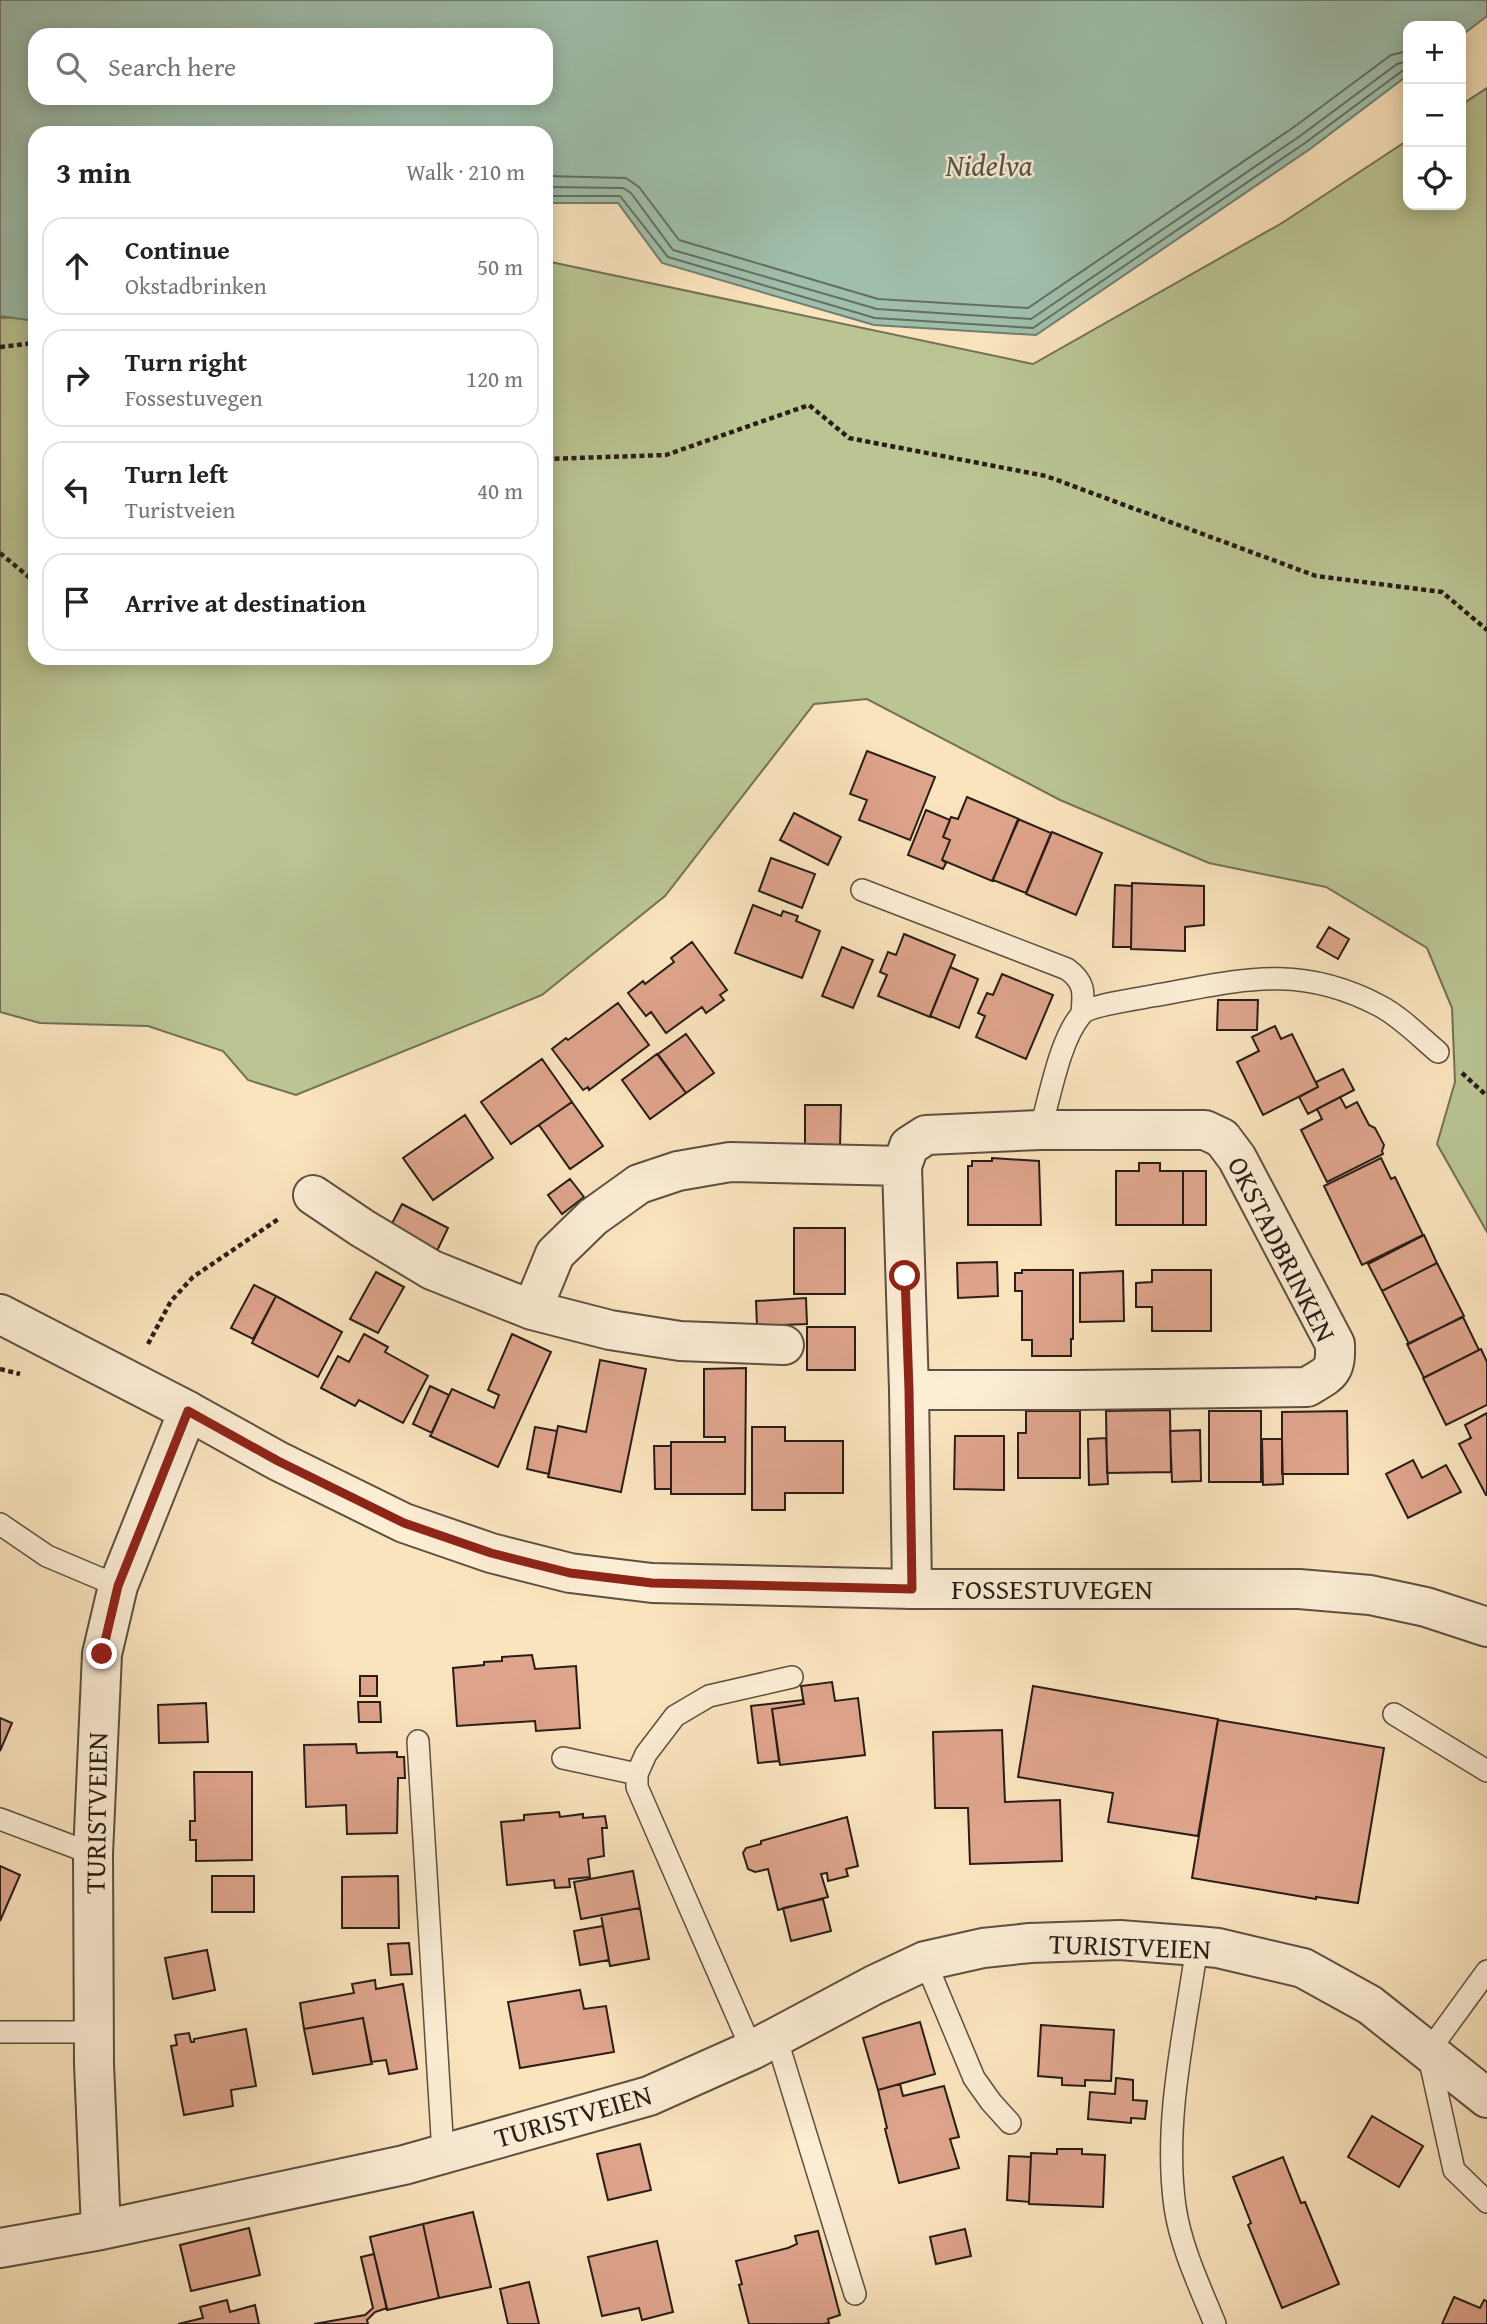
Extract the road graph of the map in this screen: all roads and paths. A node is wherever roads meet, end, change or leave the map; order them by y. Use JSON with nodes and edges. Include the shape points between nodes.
{"nodes":[{"id":1,"x":28,"y":344,"type":"edge"},
{"id":2,"x":0,"y":347,"type":"edge"},
{"id":3,"x":553,"y":459,"type":"edge"},
{"id":4,"x":0,"y":553,"type":"edge"},
{"id":5,"x":28,"y":576,"type":"edge"},
{"id":6,"x":1487,"y":630,"type":"edge"},
{"id":7,"x":862,"y":890,"type":"dead end"},
{"id":8,"x":1082,"y":1013,"type":"junction"},
{"id":9,"x":1438,"y":1052,"type":"dead end"},
{"id":10,"x":1040,"y":1130,"type":"junction"},
{"id":11,"x":902,"y":1166,"type":"junction"},
{"id":12,"x":313,"y":1195,"type":"joint"},
{"id":13,"x":532,"y":1310,"type":"junction"},
{"id":14,"x":0,"y":1314,"type":"edge"},
{"id":15,"x":784,"y":1345,"type":"dead end"},
{"id":16,"x":143,"y":1354,"type":"dead end"},
{"id":17,"x":909,"y":1390,"type":"junction"},
{"id":18,"x":188,"y":1411,"type":"junction"},
{"id":19,"x":0,"y":1524,"type":"edge"},
{"id":20,"x":118,"y":1586,"type":"junction"},
{"id":21,"x":912,"y":1589,"type":"junction"},
{"id":22,"x":1487,"y":1627,"type":"edge"},
{"id":23,"x":792,"y":1677,"type":"dead end"},
{"id":24,"x":1394,"y":1714,"type":"dead end"},
{"id":25,"x":418,"y":1741,"type":"dead end"},
{"id":26,"x":563,"y":1758,"type":"dead end"},
{"id":27,"x":1487,"y":1771,"type":"edge"},
{"id":28,"x":636,"y":1774,"type":"junction"},
{"id":29,"x":0,"y":1819,"type":"edge"},
{"id":30,"x":93,"y":1854,"type":"junction"},
{"id":31,"x":1197,"y":1946,"type":"junction"},
{"id":32,"x":925,"y":1961,"type":"junction"},
{"id":33,"x":1487,"y":1971,"type":"edge"},
{"id":34,"x":0,"y":2032,"type":"edge"},
{"id":35,"x":94,"y":2032,"type":"junction"},
{"id":36,"x":764,"y":2043,"type":"junction"},
{"id":37,"x":1428,"y":2052,"type":"junction"},
{"id":38,"x":1487,"y":2098,"type":"edge"},
{"id":39,"x":1010,"y":2123,"type":"dead end"},
{"id":40,"x":443,"y":2153,"type":"junction"},
{"id":41,"x":1487,"y":2202,"type":"edge"},
{"id":42,"x":101,"y":2230,"type":"junction"},
{"id":43,"x":0,"y":2248,"type":"edge"},
{"id":44,"x":855,"y":2294,"type":"dead end"},
{"id":45,"x":1215,"y":2324,"type":"edge"}],
"edges":[{"from":1,"to":2,"type":"path"},
{"from":3,"to":6,"type":"path","via":[[666,455],[809,405],[849,438],[1046,476],[1316,576],[1442,592]]},
{"from":4,"to":5,"type":"path"},
{"from":7,"to":8,"type":"lane","via":[[1067,969],[1078,977],[1084,993]]},
{"from":8,"to":9,"type":"lane","via":[[1118,1002],[1240,981],[1289,978],[1337,987],[1382,1007]]},
{"from":8,"to":10,"type":"lane","via":[[1067,1036]]},
{"from":10,"to":11,"type":"street","name":"OKSTADBRINKEN","via":[[926,1135],[909,1146]]},
{"from":10,"to":17,"type":"street","name":"OKSTADBRINKEN","via":[[1205,1130],[1222,1138],[1237,1158],[1335,1344],[1335,1363],[1326,1376],[1307,1387]]},
{"from":11,"to":13,"type":"street","via":[[730,1162],[639,1184],[593,1217],[555,1254]]},
{"from":11,"to":17,"type":"street"},
{"from":12,"to":13,"type":"street","via":[[432,1270]]},
{"from":12,"to":16,"type":"path","via":[[193,1277],[171,1301]]},
{"from":13,"to":15,"type":"street","via":[[610,1330],[680,1341]]},
{"from":14,"to":18,"type":"street","name":"FOSSESTUVEGEN"},
{"from":17,"to":21,"type":"street"},
{"from":18,"to":20,"type":"street","name":"TURISTVEIEN"},
{"from":18,"to":21,"type":"street","name":"FOSSESTUVEGEN","via":[[404,1523],[491,1553],[570,1573],[652,1583]]},
{"from":19,"to":20,"type":"lane","via":[[47,1556]]},
{"from":20,"to":30,"type":"street","name":"TURISTVEIEN","via":[[102,1654]]},
{"from":21,"to":22,"type":"street","name":"FOSSESTUVEGEN","via":[[1299,1589],[1370,1595]]},
{"from":23,"to":28,"type":"lane","via":[[709,1696],[675,1716]]},
{"from":24,"to":27,"type":"lane"},
{"from":25,"to":40,"type":"lane"},
{"from":26,"to":28,"type":"lane"},
{"from":28,"to":36,"type":"lane","via":[[638,1787]]},
{"from":29,"to":30,"type":"lane"},
{"from":30,"to":35,"type":"street","name":"TURISTVEIEN"},
{"from":31,"to":32,"type":"street","name":"TURISTVEIEN","via":[[1120,1940],[1030,1943]]},
{"from":31,"to":37,"type":"street","name":"TURISTVEIEN","via":[[1303,1968],[1370,2005]]},
{"from":31,"to":45,"type":"lane","via":[[1175,2098],[1172,2168],[1175,2209],[1189,2260]]},
{"from":32,"to":36,"type":"street","name":"TURISTVEIEN"},
{"from":32,"to":39,"type":"lane","via":[[974,2078]]},
{"from":33,"to":37,"type":"lane"},
{"from":34,"to":35,"type":"lane"},
{"from":35,"to":42,"type":"street","name":"TURISTVEIEN"},
{"from":36,"to":40,"type":"street","name":"TURISTVEIEN","via":[[649,2096]]},
{"from":36,"to":44,"type":"lane"},
{"from":37,"to":38,"type":"street","name":"TURISTVEIEN"},
{"from":37,"to":41,"type":"lane","via":[[1454,2170]]},
{"from":40,"to":42,"type":"street","name":"TURISTVEIEN"},
{"from":42,"to":43,"type":"street","name":"TURISTVEIEN"}]}
